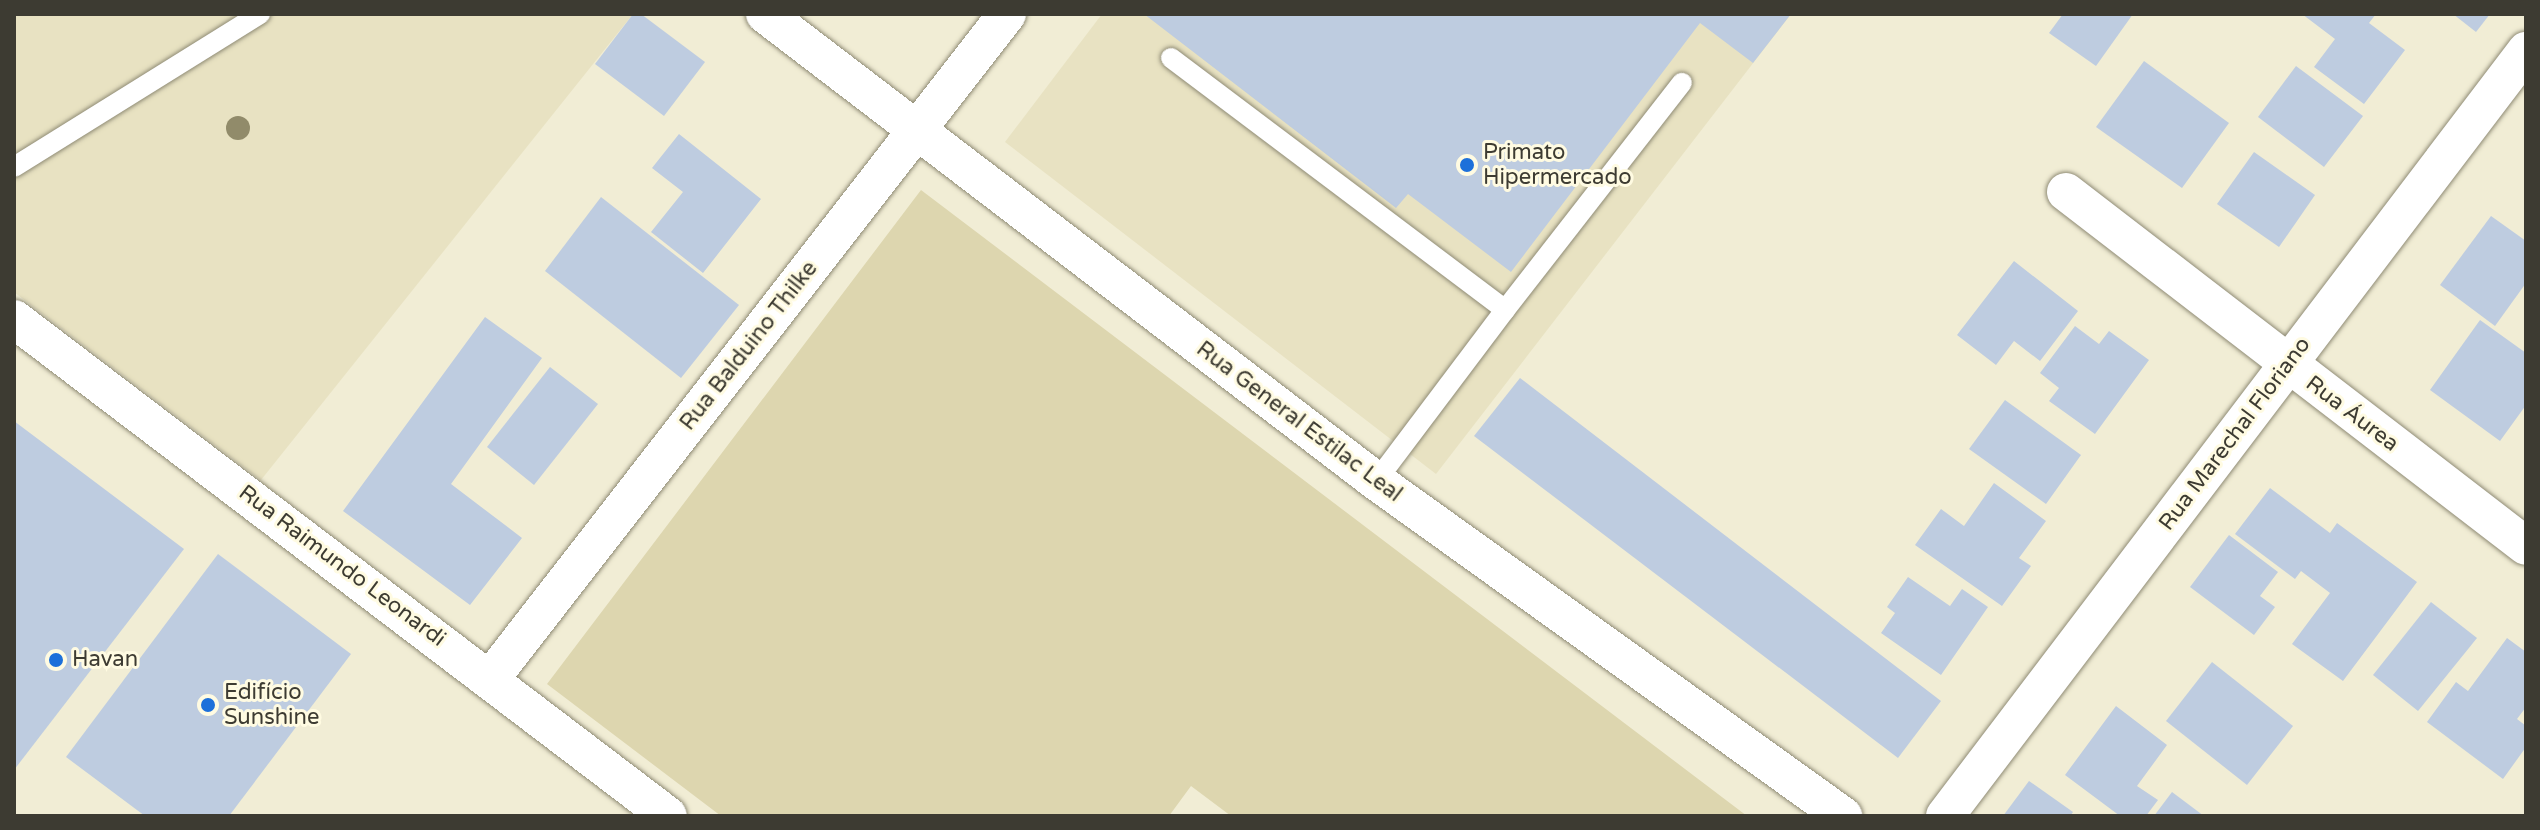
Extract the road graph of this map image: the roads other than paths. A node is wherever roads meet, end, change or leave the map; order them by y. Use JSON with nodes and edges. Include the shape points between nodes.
{"nodes":[{"id":1,"x":260,"y":14,"type":"edge"},
{"id":2,"x":765,"y":14,"type":"edge"},
{"id":3,"x":1007,"y":14,"type":"edge"},
{"id":4,"x":2526,"y":51,"type":"edge"},
{"id":5,"x":1171,"y":58,"type":"dead end"},
{"id":6,"x":1682,"y":83,"type":"dead end"},
{"id":7,"x":914,"y":132,"type":"junction"},
{"id":8,"x":14,"y":167,"type":"edge"},
{"id":9,"x":2066,"y":192,"type":"dead end"},
{"id":10,"x":1505,"y":310,"type":"junction"},
{"id":11,"x":14,"y":319,"type":"edge"},
{"id":12,"x":2287,"y":365,"type":"junction"},
{"id":13,"x":1376,"y":481,"type":"junction"},
{"id":14,"x":2526,"y":546,"type":"edge"},
{"id":15,"x":491,"y":678,"type":"junction"},
{"id":16,"x":668,"y":816,"type":"edge"},
{"id":17,"x":1843,"y":816,"type":"edge"},
{"id":18,"x":1945,"y":816,"type":"edge"}],
"edges":[{"from":1,"to":8,"type":"lane"},
{"from":2,"to":7,"type":"street","name":"Rua General Estilac Leal"},
{"from":3,"to":7,"type":"street","name":"Rua Balduino Thilke"},
{"from":4,"to":12,"type":"street","name":"Rua Marechal Floriano"},
{"from":5,"to":10,"type":"lane"},
{"from":6,"to":10,"type":"lane"},
{"from":7,"to":13,"type":"street","name":"Rua General Estilac Leal"},
{"from":7,"to":15,"type":"street","name":"Rua Balduino Thilke"},
{"from":9,"to":12,"type":"street","name":"Rua Áurea"},
{"from":10,"to":13,"type":"lane"},
{"from":11,"to":15,"type":"street","name":"Rua Raimundo Leonardi"},
{"from":12,"to":14,"type":"street","name":"Rua Áurea"},
{"from":12,"to":18,"type":"street","name":"Rua Marechal Floriano"},
{"from":13,"to":17,"type":"street","name":"Rua General Estilac Leal"},
{"from":15,"to":16,"type":"street","name":"Rua Raimundo Leonardi"}]}
